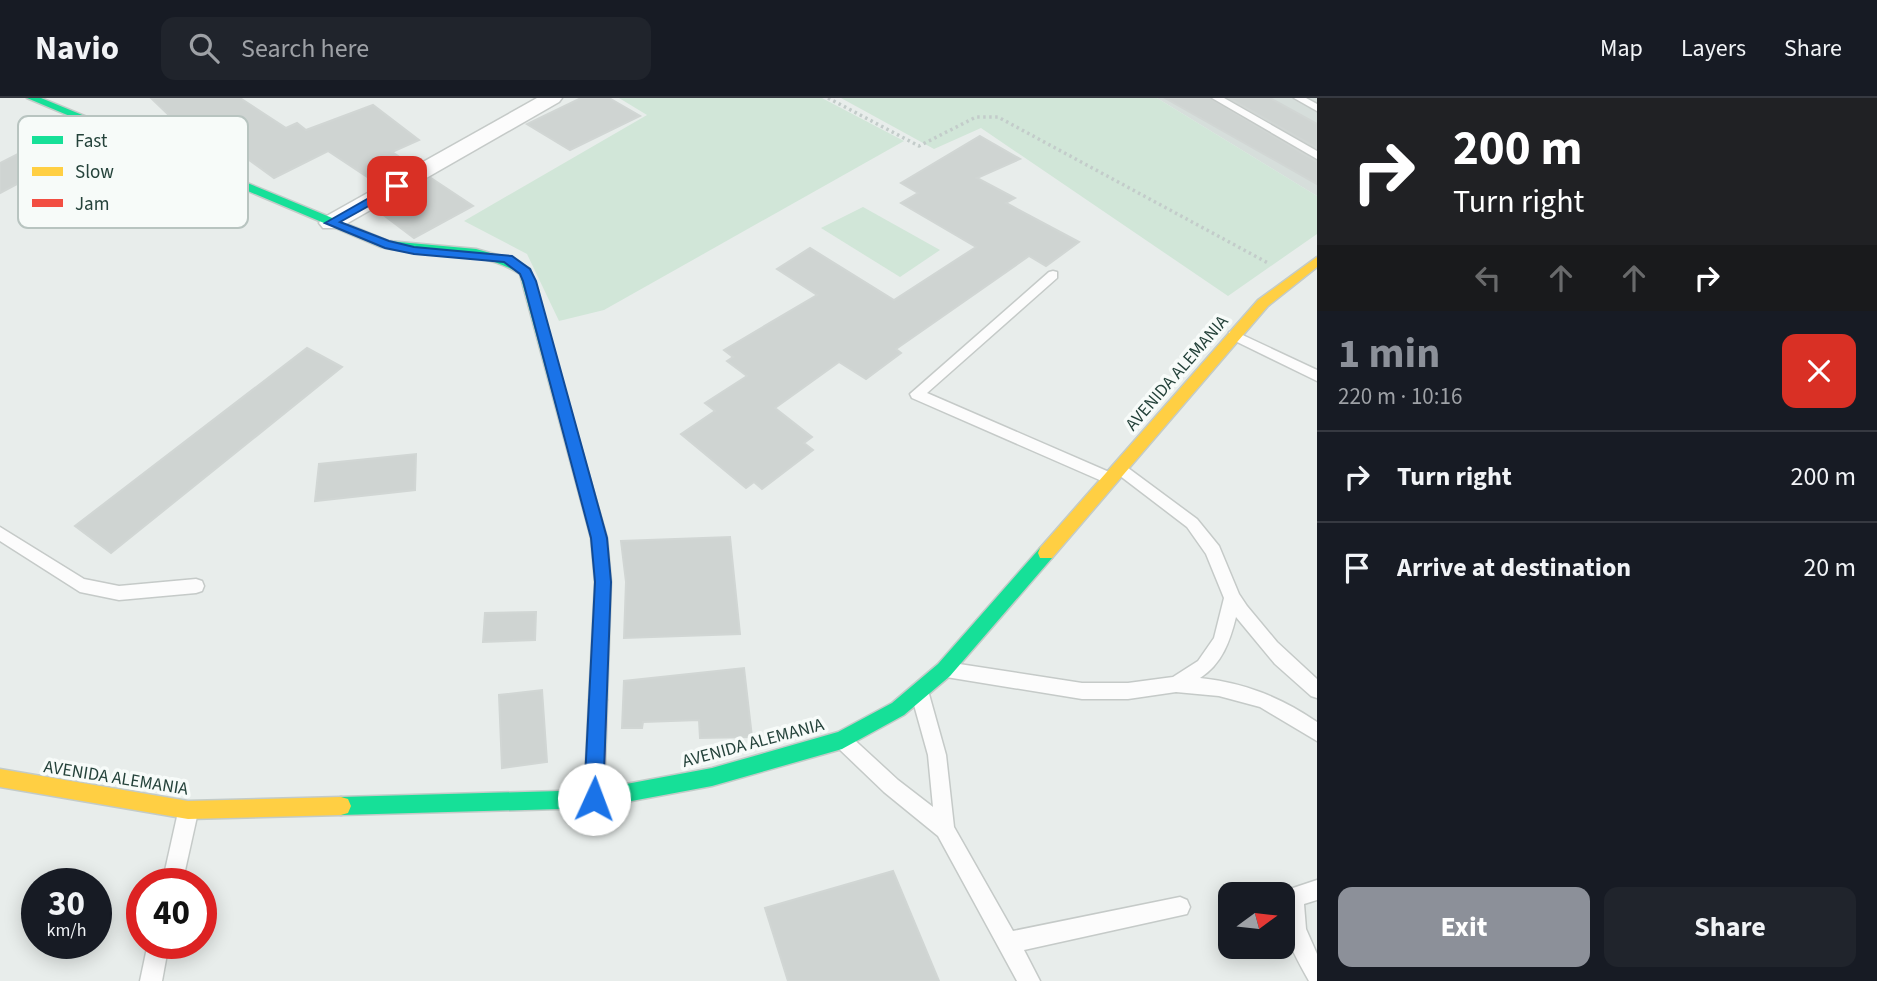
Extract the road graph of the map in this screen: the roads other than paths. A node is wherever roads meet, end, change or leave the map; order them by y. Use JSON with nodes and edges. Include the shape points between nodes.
{"nodes":[{"id":1,"x":32,"y":98,"type":"edge"},
{"id":2,"x":552,"y":98,"type":"edge"},
{"id":3,"x":1217,"y":98,"type":"edge"},
{"id":4,"x":1299,"y":98,"type":"edge"},
{"id":5,"x":1317,"y":108,"type":"edge"},
{"id":6,"x":75,"y":116,"type":"edge"},
{"id":7,"x":1317,"y":139,"type":"edge"},
{"id":8,"x":1298,"y":146,"type":"junction"},
{"id":9,"x":1317,"y":156,"type":"edge"},
{"id":10,"x":248,"y":188,"type":"edge"},
{"id":11,"x":331,"y":223,"type":"junction"},
{"id":12,"x":1317,"y":261,"type":"edge"},
{"id":13,"x":1053,"y":275,"type":"dead end"},
{"id":14,"x":1234,"y":335,"type":"junction"},
{"id":15,"x":1317,"y":376,"type":"edge"},
{"id":16,"x":1116,"y":474,"type":"junction"},
{"id":17,"x":0,"y":533,"type":"edge"},
{"id":18,"x":196,"y":586,"type":"dead end"},
{"id":19,"x":1232,"y":598,"type":"junction"},
{"id":20,"x":944,"y":670,"type":"junction"},
{"id":21,"x":1176,"y":684,"type":"junction"},
{"id":22,"x":919,"y":690,"type":"junction"},
{"id":23,"x":1317,"y":690,"type":"edge"},
{"id":24,"x":1317,"y":732,"type":"edge"},
{"id":25,"x":842,"y":740,"type":"junction"},
{"id":26,"x":0,"y":778,"type":"edge"},
{"id":27,"x":594,"y":799,"type":"junction"},
{"id":28,"x":188,"y":810,"type":"junction"},
{"id":29,"x":945,"y":829,"type":"junction"},
{"id":30,"x":175,"y":868,"type":"edge"},
{"id":31,"x":1317,"y":890,"type":"edge"},
{"id":32,"x":1180,"y":907,"type":"dead end"},
{"id":33,"x":1008,"y":943,"type":"junction"},
{"id":34,"x":156,"y":959,"type":"edge"},
{"id":35,"x":1317,"y":974,"type":"edge"},
{"id":36,"x":151,"y":981,"type":"edge"},
{"id":37,"x":1029,"y":981,"type":"edge"}],
"edges":[{"from":1,"to":6,"type":"street"},
{"from":2,"to":11,"type":"street"},
{"from":3,"to":8,"type":"lane"},
{"from":4,"to":5,"type":"lane"},
{"from":7,"to":8,"type":"lane"},
{"from":8,"to":9,"type":"lane"},
{"from":10,"to":11,"type":"street"},
{"from":11,"to":27,"type":"street","via":[[414,251],[508,259],[526,272],[599,538],[603,582]]},
{"from":12,"to":14,"type":"street","name":"AVENIDA ALEMANIA","via":[[1263,303]]},
{"from":13,"to":16,"type":"lane","via":[[917,394]]},
{"from":14,"to":15,"type":"lane"},
{"from":14,"to":16,"type":"street","name":"AVENIDA ALEMANIA"},
{"from":16,"to":19,"type":"lane","via":[[1192,523],[1213,551]]},
{"from":16,"to":20,"type":"street","name":"AVENIDA ALEMANIA"},
{"from":17,"to":18,"type":"lane","via":[[80,585],[119,593]]},
{"from":19,"to":21,"type":"lane","via":[[1222,641],[1205,666]]},
{"from":19,"to":23,"type":"lane","via":[[1278,658]]},
{"from":20,"to":21,"type":"lane","via":[[1082,691]]},
{"from":20,"to":22,"type":"street","name":"AVENIDA ALEMANIA"},
{"from":21,"to":24,"type":"lane","via":[[1246,692],[1278,705]]},
{"from":22,"to":25,"type":"street","name":"AVENIDA ALEMANIA","via":[[898,709]]},
{"from":22,"to":29,"type":"lane","via":[[937,755]]},
{"from":25,"to":27,"type":"street","name":"AVENIDA ALEMANIA","via":[[712,777]]},
{"from":25,"to":29,"type":"lane"},
{"from":26,"to":28,"type":"street","name":"AVENIDA ALEMANIA"},
{"from":27,"to":28,"type":"street","name":"AVENIDA ALEMANIA"},
{"from":28,"to":30,"type":"lane"},
{"from":29,"to":33,"type":"lane"},
{"from":31,"to":35,"type":"lane","via":[[1294,897],[1291,918]]},
{"from":32,"to":33,"type":"lane"},
{"from":33,"to":37,"type":"lane"},
{"from":34,"to":36,"type":"lane"}]}
